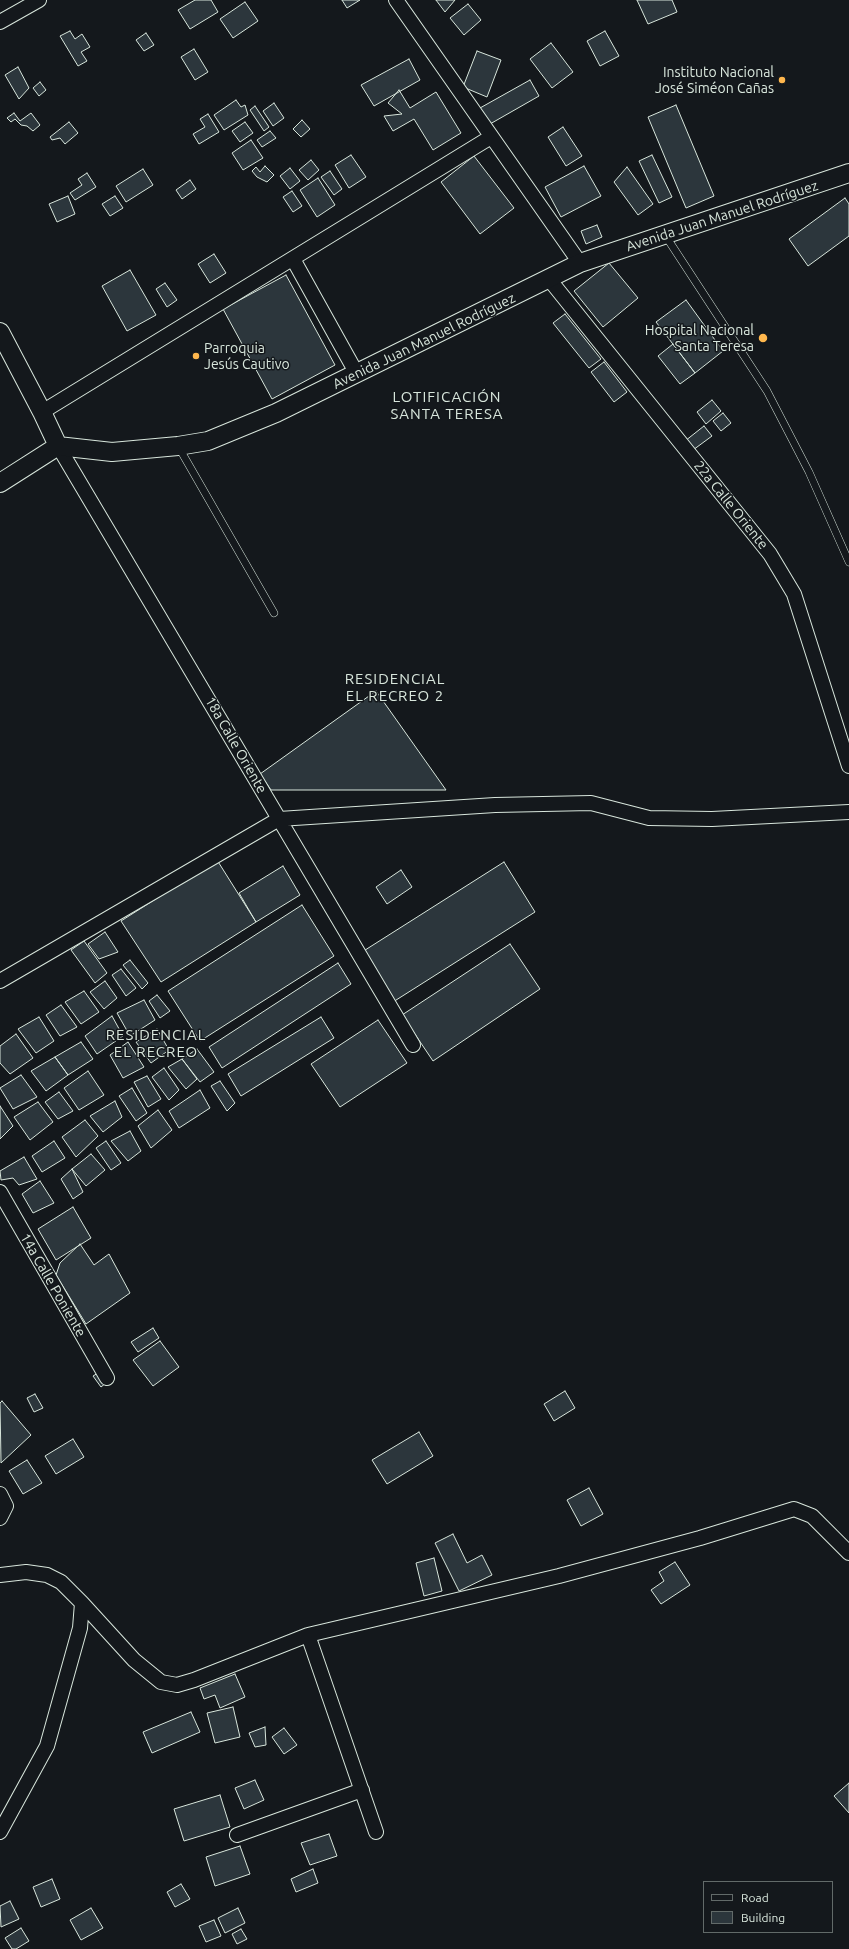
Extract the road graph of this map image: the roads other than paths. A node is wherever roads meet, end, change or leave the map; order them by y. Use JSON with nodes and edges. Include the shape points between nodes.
{"nodes":[{"id":1,"x":39,"y":0,"type":"edge"},
{"id":2,"x":396,"y":0,"type":"edge"},
{"id":3,"x":0,"y":22,"type":"edge"},
{"id":4,"x":491,"y":138,"type":"junction"},
{"id":5,"x":849,"y":174,"type":"edge"},
{"id":6,"x":665,"y":235,"type":"junction"},
{"id":7,"x":293,"y":259,"type":"junction"},
{"id":8,"x":580,"y":263,"type":"junction"},
{"id":9,"x":549,"y":278,"type":"junction"},
{"id":10,"x":0,"y":332,"type":"edge"},
{"id":11,"x":357,"y":374,"type":"junction"},
{"id":12,"x":42,"y":412,"type":"junction"},
{"id":13,"x":58,"y":446,"type":"junction"},
{"id":14,"x":178,"y":446,"type":"junction"},
{"id":15,"x":0,"y":483,"type":"edge"},
{"id":16,"x":849,"y":562,"type":"edge"},
{"id":17,"x":274,"y":613,"type":"dead end"},
{"id":18,"x":849,"y":766,"type":"edge"},
{"id":19,"x":849,"y":812,"type":"edge"},
{"id":20,"x":279,"y":818,"type":"junction"},
{"id":21,"x":0,"y":981,"type":"edge"},
{"id":22,"x":413,"y":1045,"type":"dead end"},
{"id":23,"x":0,"y":1192,"type":"edge"},
{"id":24,"x":107,"y":1378,"type":"dead end"},
{"id":25,"x":0,"y":1494,"type":"edge"},
{"id":26,"x":0,"y":1518,"type":"edge"},
{"id":27,"x":849,"y":1553,"type":"edge"},
{"id":28,"x":0,"y":1575,"type":"edge"},
{"id":29,"x":82,"y":1603,"type":"junction"},
{"id":30,"x":308,"y":1635,"type":"junction"},
{"id":31,"x":362,"y":1790,"type":"junction"},
{"id":32,"x":0,"y":1832,"type":"edge"},
{"id":33,"x":376,"y":1832,"type":"dead end"},
{"id":34,"x":237,"y":1835,"type":"dead end"}],
"edges":[{"from":1,"to":3,"type":"street"},
{"from":2,"to":4,"type":"street"},
{"from":4,"to":7,"type":"street"},
{"from":4,"to":8,"type":"street"},
{"from":5,"to":6,"type":"street","name":"Avenida Juan Manuel Rodríguez"},
{"from":6,"to":8,"type":"street","name":"Avenida Juan Manuel Rodríguez"},
{"from":6,"to":16,"type":"lane","via":[[767,391],[810,472]]},
{"from":7,"to":11,"type":"street"},
{"from":7,"to":12,"type":"street"},
{"from":8,"to":9,"type":"street","name":"Avenida Juan Manuel Rodríguez"},
{"from":9,"to":11,"type":"street","name":"Avenida Juan Manuel Rodríguez"},
{"from":9,"to":18,"type":"street","name":"22a Calle Oriente","via":[[770,554],[794,594]]},
{"from":10,"to":12,"type":"street"},
{"from":11,"to":14,"type":"street","name":"Avenida Juan Manuel Rodríguez","via":[[276,414],[208,441]]},
{"from":12,"to":13,"type":"street"},
{"from":13,"to":14,"type":"street","name":"Avenida Juan Manuel Rodríguez","via":[[112,452]]},
{"from":13,"to":15,"type":"street"},
{"from":13,"to":20,"type":"street","name":"18a Calle Oriente"},
{"from":14,"to":17,"type":"lane"},
{"from":19,"to":20,"type":"street","via":[[712,819],[649,818],[591,803],[495,805]]},
{"from":20,"to":21,"type":"street"},
{"from":20,"to":22,"type":"street","name":"18a Calle Oriente"},
{"from":23,"to":24,"type":"street","name":"14a Calle Poniente"},
{"from":25,"to":26,"type":"street","via":[[6,1506]]},
{"from":27,"to":30,"type":"street","via":[[812,1516],[794,1509],[700,1538],[560,1576]]},
{"from":28,"to":29,"type":"street","via":[[26,1572],[47,1575],[61,1582]]},
{"from":29,"to":30,"type":"street","via":[[134,1660],[161,1682],[177,1685]]},
{"from":29,"to":32,"type":"street","via":[[80,1628],[47,1746]]},
{"from":30,"to":31,"type":"street"},
{"from":31,"to":33,"type":"street"},
{"from":31,"to":34,"type":"street"}]}
